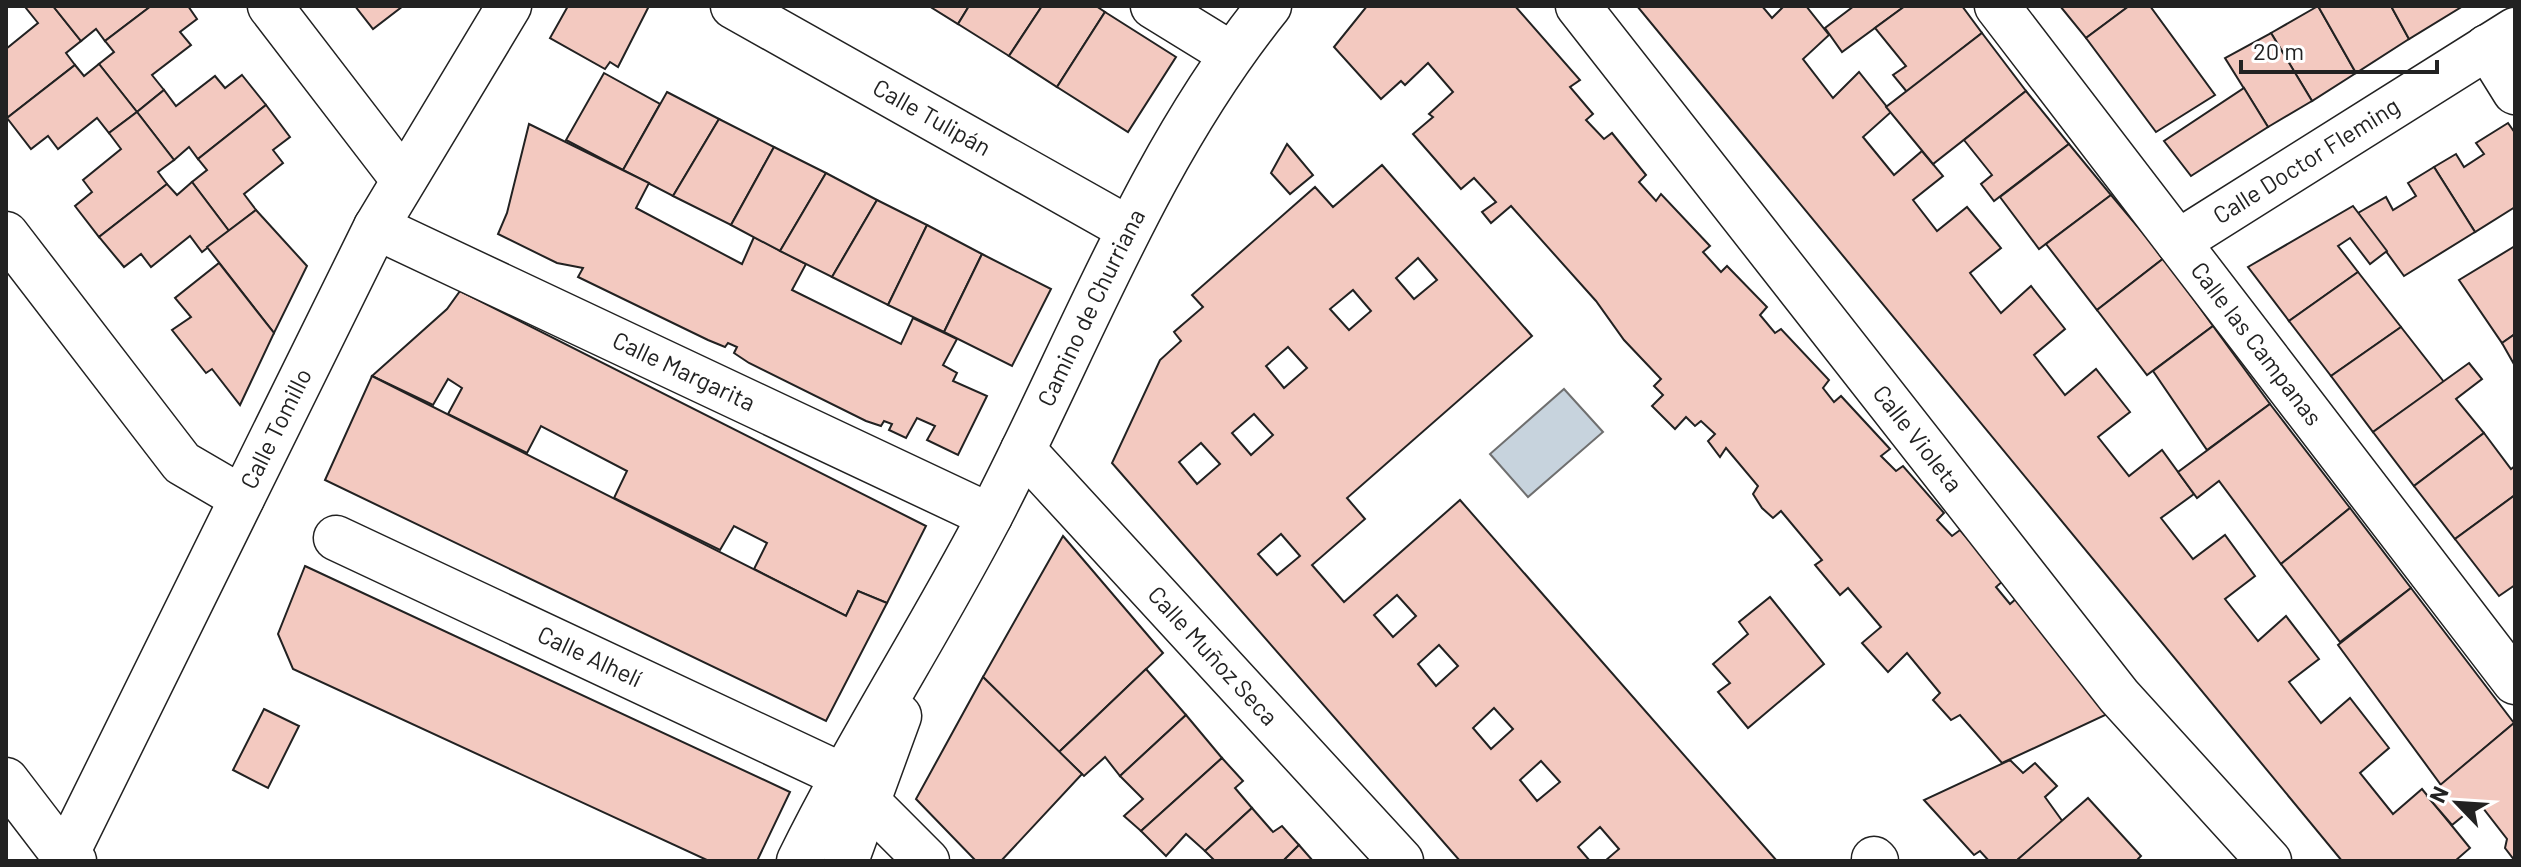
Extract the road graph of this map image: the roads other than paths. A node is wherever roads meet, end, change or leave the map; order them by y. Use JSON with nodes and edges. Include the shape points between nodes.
{"nodes":[{"id":1,"x":270,"y":6,"type":"edge"},
{"id":2,"x":509,"y":6,"type":"edge"},
{"id":3,"x":733,"y":6,"type":"edge"},
{"id":4,"x":1153,"y":6,"type":"edge"},
{"id":5,"x":1269,"y":6,"type":"edge"},
{"id":6,"x":1578,"y":6,"type":"edge"},
{"id":7,"x":1997,"y":6,"type":"edge"},
{"id":8,"x":2501,"y":39,"type":"edge"},
{"id":9,"x":1231,"y":54,"type":"junction"},
{"id":10,"x":2515,"y":92,"type":"edge"},
{"id":11,"x":402,"y":178,"type":"junction"},
{"id":12,"x":376,"y":227,"type":"junction"},
{"id":13,"x":1129,"y":229,"type":"junction"},
{"id":14,"x":2178,"y":242,"type":"junction"},
{"id":15,"x":14,"y":261,"type":"edge"},
{"id":16,"x":1023,"y":450,"type":"junction"},
{"id":17,"x":242,"y":498,"type":"junction"},
{"id":18,"x":990,"y":516,"type":"junction"},
{"id":19,"x":336,"y":538,"type":"dead end"},
{"id":20,"x":2515,"y":682,"type":"edge"},
{"id":21,"x":6,"y":780,"type":"edge"},
{"id":22,"x":855,"y":789,"type":"junction"},
{"id":23,"x":67,"y":860,"type":"edge"},
{"id":24,"x":799,"y":861,"type":"edge"},
{"id":25,"x":846,"y":861,"type":"edge"},
{"id":26,"x":927,"y":861,"type":"edge"},
{"id":27,"x":1401,"y":861,"type":"edge"},
{"id":28,"x":2269,"y":861,"type":"edge"}],
"edges":[{"from":1,"to":11,"type":"street"},
{"from":2,"to":11,"type":"street","name":"Calle Tomillo"},
{"from":3,"to":13,"type":"street","name":"Calle Tulipán"},
{"from":4,"to":9,"type":"street"},
{"from":5,"to":9,"type":"street","name":"Camino de Churriana"},
{"from":6,"to":28,"type":"street","name":"Calle Violeta","via":[[2119,696]]},
{"from":7,"to":14,"type":"street","name":"Calle las Campanas"},
{"from":8,"to":10,"type":"street"},
{"from":8,"to":14,"type":"street","name":"Calle Doctor Fleming"},
{"from":9,"to":13,"type":"street","name":"Camino de Churriana"},
{"from":11,"to":12,"type":"street","name":"Calle Tomillo"},
{"from":12,"to":17,"type":"street","name":"Calle Tomillo"},
{"from":12,"to":18,"type":"street","name":"Calle Margarita"},
{"from":13,"to":16,"type":"street","name":"Camino de Churriana"},
{"from":14,"to":20,"type":"street","name":"Calle las Campanas"},
{"from":15,"to":17,"type":"street","via":[[182,463]]},
{"from":16,"to":18,"type":"street","name":"Camino de Churriana"},
{"from":16,"to":27,"type":"street","name":"Calle Muñoz Seca"},
{"from":17,"to":23,"type":"street","name":"Calle Tomillo"},
{"from":18,"to":22,"type":"street","name":"Camino de Churriana"},
{"from":19,"to":22,"type":"street","name":"Calle Alhelí"},
{"from":21,"to":23,"type":"street"},
{"from":22,"to":24,"type":"street","name":"Camino de Churriana"},
{"from":22,"to":25,"type":"street","name":"Camino de Churriana"},
{"from":22,"to":26,"type":"street","name":"Calle Alhelí"}]}
